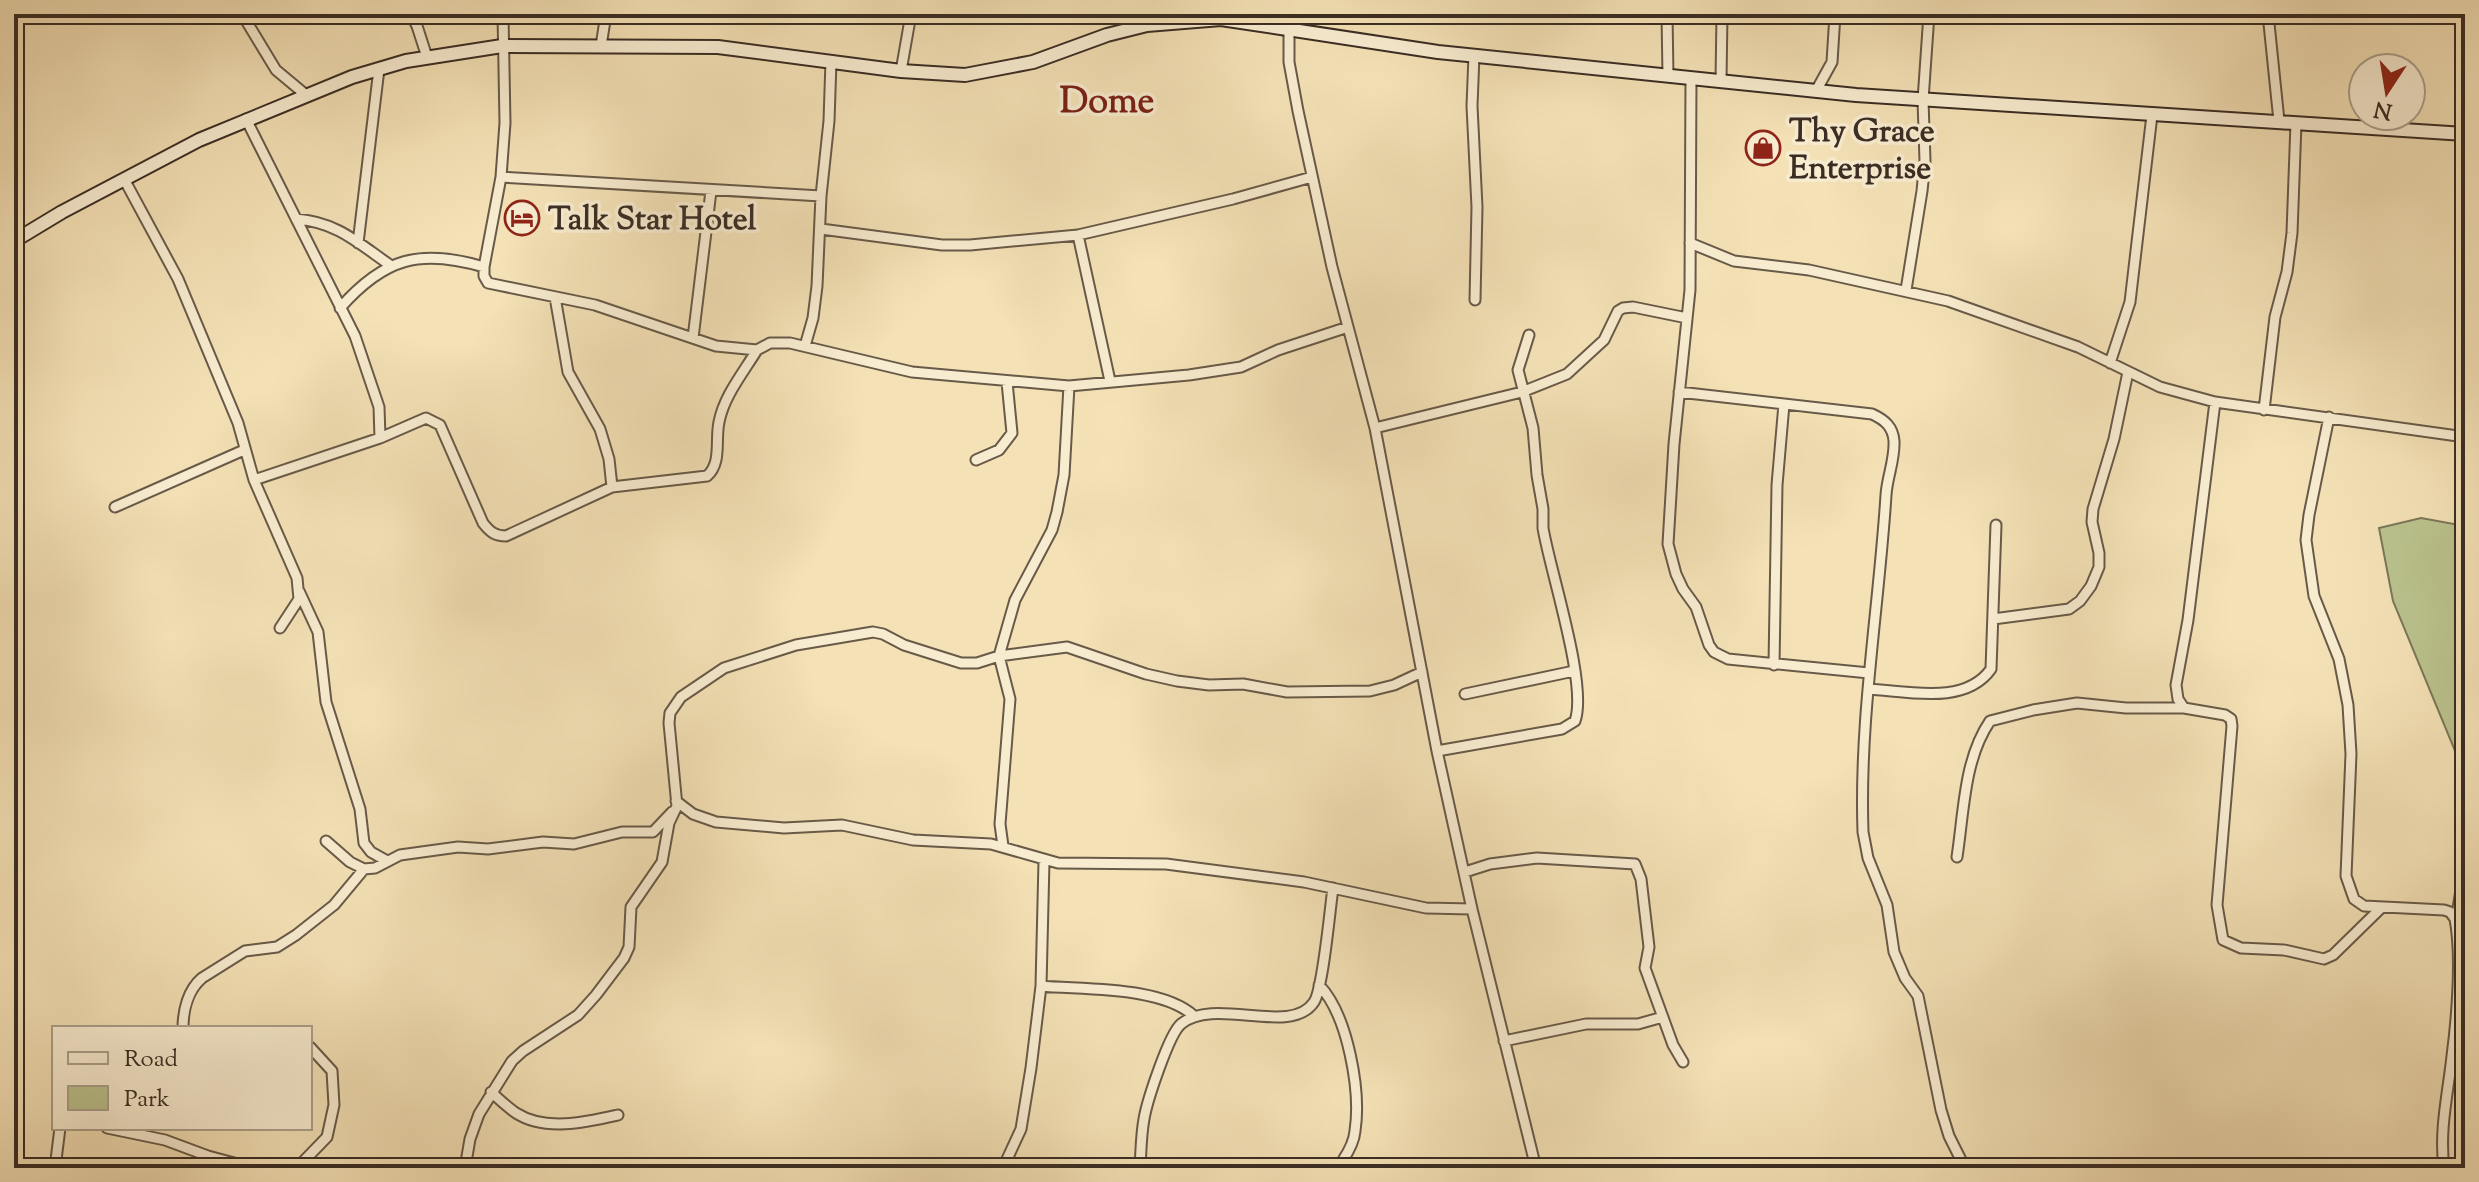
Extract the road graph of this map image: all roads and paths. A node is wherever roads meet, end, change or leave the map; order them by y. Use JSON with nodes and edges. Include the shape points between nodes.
{"nodes":[{"id":1,"x":242,"y":14,"type":"edge"},
{"id":2,"x":411,"y":14,"type":"edge"},
{"id":3,"x":503,"y":14,"type":"edge"},
{"id":4,"x":606,"y":14,"type":"edge"},
{"id":5,"x":911,"y":14,"type":"edge"},
{"id":6,"x":1667,"y":14,"type":"edge"},
{"id":7,"x":1722,"y":14,"type":"edge"},
{"id":8,"x":1835,"y":14,"type":"edge"},
{"id":9,"x":1929,"y":14,"type":"edge"},
{"id":10,"x":2268,"y":14,"type":"edge"},
{"id":11,"x":1238,"y":17,"type":"edge"},
{"id":12,"x":1289,"y":29,"type":"junction"},
{"id":13,"x":502,"y":46,"type":"junction"},
{"id":14,"x":601,"y":46,"type":"junction"},
{"id":15,"x":1474,"y":55,"type":"junction"},
{"id":16,"x":427,"y":57,"type":"junction"},
{"id":17,"x":831,"y":61,"type":"junction"},
{"id":18,"x":379,"y":69,"type":"junction"},
{"id":19,"x":901,"y":71,"type":"junction"},
{"id":20,"x":1668,"y":76,"type":"junction"},
{"id":21,"x":1691,"y":78,"type":"junction"},
{"id":22,"x":1721,"y":81,"type":"junction"},
{"id":23,"x":1816,"y":91,"type":"junction"},
{"id":24,"x":306,"y":95,"type":"junction"},
{"id":25,"x":1923,"y":100,"type":"junction"},
{"id":26,"x":2152,"y":115,"type":"junction"},
{"id":27,"x":246,"y":119,"type":"junction"},
{"id":28,"x":2279,"y":121,"type":"junction"},
{"id":29,"x":2296,"y":123,"type":"junction"},
{"id":30,"x":2463,"y":137,"type":"edge"},
{"id":31,"x":501,"y":177,"type":"junction"},
{"id":32,"x":1312,"y":177,"type":"junction"},
{"id":33,"x":124,"y":179,"type":"junction"},
{"id":34,"x":711,"y":191,"type":"junction"},
{"id":35,"x":821,"y":196,"type":"junction"},
{"id":36,"x":296,"y":219,"type":"junction"},
{"id":37,"x":821,"y":229,"type":"junction"},
{"id":38,"x":1078,"y":235,"type":"junction"},
{"id":39,"x":14,"y":241,"type":"edge"},
{"id":40,"x":358,"y":243,"type":"junction"},
{"id":41,"x":1690,"y":243,"type":"junction"},
{"id":42,"x":390,"y":265,"type":"junction"},
{"id":43,"x":484,"y":267,"type":"junction"},
{"id":44,"x":1906,"y":290,"type":"junction"},
{"id":45,"x":555,"y":297,"type":"junction"},
{"id":46,"x":1475,"y":300,"type":"dead end"},
{"id":47,"x":340,"y":308,"type":"junction"},
{"id":48,"x":1687,"y":318,"type":"junction"},
{"id":49,"x":1348,"y":327,"type":"junction"},
{"id":50,"x":1529,"y":335,"type":"dead end"},
{"id":51,"x":693,"y":338,"type":"junction"},
{"id":52,"x":805,"y":346,"type":"junction"},
{"id":53,"x":757,"y":350,"type":"junction"},
{"id":54,"x":2110,"y":363,"type":"junction"},
{"id":55,"x":2128,"y":372,"type":"junction"},
{"id":56,"x":1110,"y":381,"type":"junction"},
{"id":57,"x":1007,"y":382,"type":"junction"},
{"id":58,"x":1069,"y":386,"type":"junction"},
{"id":59,"x":1522,"y":392,"type":"junction"},
{"id":60,"x":1679,"y":392,"type":"junction"},
{"id":61,"x":2215,"y":402,"type":"junction"},
{"id":62,"x":1784,"y":404,"type":"junction"},
{"id":63,"x":2264,"y":410,"type":"junction"},
{"id":64,"x":2329,"y":417,"type":"junction"},
{"id":65,"x":1375,"y":428,"type":"junction"},
{"id":66,"x":2465,"y":437,"type":"edge"},
{"id":67,"x":380,"y":438,"type":"junction"},
{"id":68,"x":244,"y":450,"type":"junction"},
{"id":69,"x":976,"y":460,"type":"dead end"},
{"id":70,"x":254,"y":480,"type":"junction"},
{"id":71,"x":612,"y":487,"type":"junction"},
{"id":72,"x":115,"y":507,"type":"dead end"},
{"id":73,"x":1996,"y":525,"type":"dead end"},
{"id":74,"x":299,"y":591,"type":"junction"},
{"id":75,"x":1993,"y":619,"type":"junction"},
{"id":76,"x":280,"y":628,"type":"dead end"},
{"id":77,"x":999,"y":656,"type":"junction"},
{"id":78,"x":1774,"y":665,"type":"junction"},
{"id":79,"x":1574,"y":671,"type":"junction"},
{"id":80,"x":1422,"y":672,"type":"junction"},
{"id":81,"x":1869,"y":673,"type":"junction"},
{"id":82,"x":1868,"y":689,"type":"junction"},
{"id":83,"x":1465,"y":694,"type":"dead end"},
{"id":84,"x":2184,"y":708,"type":"junction"},
{"id":85,"x":1437,"y":751,"type":"junction"},
{"id":86,"x":676,"y":804,"type":"junction"},
{"id":87,"x":326,"y":841,"type":"dead end"},
{"id":88,"x":1003,"y":846,"type":"junction"},
{"id":89,"x":1957,"y":857,"type":"dead end"},
{"id":90,"x":387,"y":861,"type":"junction"},
{"id":91,"x":1044,"y":861,"type":"junction"},
{"id":92,"x":2465,"y":865,"type":"edge"},
{"id":93,"x":364,"y":869,"type":"junction"},
{"id":94,"x":1465,"y":872,"type":"junction"},
{"id":95,"x":1333,"y":888,"type":"junction"},
{"id":96,"x":2381,"y":908,"type":"junction"},
{"id":97,"x":1472,"y":909,"type":"junction"},
{"id":98,"x":2456,"y":923,"type":"junction"},
{"id":99,"x":1319,"y":985,"type":"junction"},
{"id":100,"x":1041,"y":986,"type":"junction"},
{"id":101,"x":1194,"y":1016,"type":"junction"},
{"id":102,"x":1663,"y":1017,"type":"junction"},
{"id":103,"x":183,"y":1026,"type":"edge"},
{"id":104,"x":1504,"y":1041,"type":"junction"},
{"id":105,"x":312,"y":1049,"type":"edge"},
{"id":106,"x":1683,"y":1062,"type":"dead end"},
{"id":107,"x":491,"y":1092,"type":"junction"},
{"id":108,"x":618,"y":1115,"type":"dead end"},
{"id":109,"x":60,"y":1130,"type":"edge"},
{"id":110,"x":117,"y":1130,"type":"edge"},
{"id":111,"x":1343,"y":1160,"type":"dead end"},
{"id":112,"x":55,"y":1168,"type":"edge"},
{"id":113,"x":253,"y":1168,"type":"edge"},
{"id":114,"x":297,"y":1168,"type":"edge"},
{"id":115,"x":465,"y":1168,"type":"edge"},
{"id":116,"x":1003,"y":1168,"type":"edge"},
{"id":117,"x":1140,"y":1168,"type":"edge"},
{"id":118,"x":1536,"y":1168,"type":"edge"},
{"id":119,"x":1965,"y":1168,"type":"edge"},
{"id":120,"x":2444,"y":1168,"type":"edge"}],
"edges":[{"from":1,"to":24,"type":"street","via":[[276,70]]},
{"from":2,"to":16,"type":"street"},
{"from":3,"to":13,"type":"street"},
{"from":4,"to":14,"type":"street"},
{"from":5,"to":19,"type":"street"},
{"from":6,"to":20,"type":"street"},
{"from":7,"to":22,"type":"street"},
{"from":8,"to":23,"type":"street","via":[[1832,62]]},
{"from":9,"to":25,"type":"street"},
{"from":10,"to":28,"type":"street"},
{"from":11,"to":12,"type":"street"},
{"from":11,"to":19,"type":"street","via":[[1147,25],[1006,69],[965,75]]},
{"from":12,"to":15,"type":"street"},
{"from":12,"to":32,"type":"street","via":[[1289,62]]},
{"from":13,"to":14,"type":"street"},
{"from":13,"to":16,"type":"street"},
{"from":13,"to":31,"type":"street"},
{"from":14,"to":17,"type":"street","via":[[718,47]]},
{"from":15,"to":20,"type":"street"},
{"from":15,"to":46,"type":"street"},
{"from":16,"to":18,"type":"street"},
{"from":17,"to":19,"type":"street"},
{"from":17,"to":35,"type":"street"},
{"from":18,"to":24,"type":"street"},
{"from":18,"to":40,"type":"street"},
{"from":20,"to":21,"type":"street"},
{"from":21,"to":22,"type":"street"},
{"from":21,"to":41,"type":"street"},
{"from":22,"to":23,"type":"street"},
{"from":23,"to":25,"type":"street"},
{"from":24,"to":27,"type":"street"},
{"from":25,"to":26,"type":"street"},
{"from":25,"to":44,"type":"street","via":[[1925,161]]},
{"from":26,"to":28,"type":"street"},
{"from":26,"to":54,"type":"street","via":[[2130,302]]},
{"from":27,"to":33,"type":"street"},
{"from":27,"to":36,"type":"street"},
{"from":28,"to":29,"type":"street"},
{"from":29,"to":30,"type":"street"},
{"from":29,"to":63,"type":"street","via":[[2292,233]]},
{"from":31,"to":34,"type":"street"},
{"from":31,"to":43,"type":"street"},
{"from":32,"to":38,"type":"street"},
{"from":32,"to":49,"type":"street"},
{"from":33,"to":39,"type":"street"},
{"from":33,"to":68,"type":"street","via":[[178,279],[238,423]]},
{"from":34,"to":35,"type":"street"},
{"from":34,"to":51,"type":"street"},
{"from":35,"to":37,"type":"street"},
{"from":36,"to":40,"type":"street","via":[[340,229]]},
{"from":36,"to":47,"type":"street"},
{"from":37,"to":38,"type":"street","via":[[942,245]]},
{"from":37,"to":52,"type":"street","via":[[813,318]]},
{"from":38,"to":56,"type":"street"},
{"from":40,"to":42,"type":"street"},
{"from":41,"to":44,"type":"street","via":[[1734,261]]},
{"from":41,"to":48,"type":"street"},
{"from":42,"to":43,"type":"street","via":[[451,258]]},
{"from":42,"to":47,"type":"street"},
{"from":43,"to":45,"type":"street","via":[[488,283]]},
{"from":44,"to":54,"type":"street","via":[[1984,312]]},
{"from":45,"to":51,"type":"street"},
{"from":45,"to":71,"type":"street","via":[[568,372],[600,429]]},
{"from":47,"to":67,"type":"street","via":[[379,407]]},
{"from":48,"to":59,"type":"street","via":[[1623,308],[1604,340],[1571,371]]},
{"from":48,"to":60,"type":"street"},
{"from":49,"to":56,"type":"street","via":[[1241,367]]},
{"from":49,"to":65,"type":"street"},
{"from":50,"to":59,"type":"street","via":[[1518,362]]},
{"from":51,"to":53,"type":"street"},
{"from":52,"to":53,"type":"street","via":[[770,343]]},
{"from":52,"to":57,"type":"street","via":[[912,372]]},
{"from":53,"to":71,"type":"street","via":[[723,404],[715,465],[707,476]]},
{"from":54,"to":55,"type":"street"},
{"from":55,"to":61,"type":"street"},
{"from":55,"to":75,"type":"street","via":[[2093,509],[2099,567],[2091,586],[2069,609]]},
{"from":56,"to":58,"type":"street"},
{"from":57,"to":58,"type":"street"},
{"from":57,"to":69,"type":"street","via":[[1012,433],[999,450]]},
{"from":58,"to":77,"type":"street","via":[[1057,512],[1015,600]]},
{"from":59,"to":65,"type":"street"},
{"from":59,"to":79,"type":"street","via":[[1533,428],[1543,528]]},
{"from":60,"to":62,"type":"street"},
{"from":60,"to":78,"type":"street","via":[[1670,560],[1714,652]]},
{"from":61,"to":63,"type":"street"},
{"from":61,"to":84,"type":"street","via":[[2176,685]]},
{"from":62,"to":78,"type":"street"},
{"from":62,"to":81,"type":"street","via":[[1872,414],[1890,425],[1894,457],[1886,491]]},
{"from":63,"to":64,"type":"street"},
{"from":64,"to":66,"type":"street"},
{"from":64,"to":96,"type":"street","via":[[2309,515],[2309,569],[2339,659],[2348,705],[2346,876],[2354,899]]},
{"from":65,"to":80,"type":"street"},
{"from":67,"to":70,"type":"street"},
{"from":67,"to":71,"type":"street","via":[[426,418],[440,425],[483,523],[498,536]]},
{"from":68,"to":70,"type":"street"},
{"from":68,"to":72,"type":"street"},
{"from":70,"to":74,"type":"street"},
{"from":73,"to":75,"type":"street"},
{"from":74,"to":76,"type":"street","via":[[296,606]]},
{"from":74,"to":90,"type":"street","via":[[318,632],[326,702],[360,809],[364,843]]},
{"from":75,"to":82,"type":"street","via":[[1991,669],[1972,687],[1949,693]]},
{"from":77,"to":80,"type":"street","via":[[1067,647],[1177,681],[1287,692],[1370,691]]},
{"from":77,"to":86,"type":"street","via":[[961,663],[873,632],[796,645],[724,668],[681,697],[670,713]]},
{"from":77,"to":88,"type":"street","via":[[1010,699],[1000,824]]},
{"from":78,"to":81,"type":"street"},
{"from":79,"to":83,"type":"street"},
{"from":79,"to":85,"type":"street","via":[[1578,714],[1570,726]]},
{"from":80,"to":85,"type":"street"},
{"from":81,"to":82,"type":"street"},
{"from":82,"to":119,"type":"street","via":[[1865,845],[1887,905],[1894,952],[1918,996],[1941,1110]]},
{"from":84,"to":89,"type":"street","via":[[2077,703],[1990,721],[1977,740]]},
{"from":84,"to":96,"type":"street","via":[[2231,719],[2217,905],[2223,940],[2241,948],[2324,959]]},
{"from":85,"to":94,"type":"street"},
{"from":86,"to":88,"type":"street","via":[[716,822],[784,828],[842,825],[913,840]]},
{"from":86,"to":90,"type":"street","via":[[653,832],[622,832],[574,844],[458,847]]},
{"from":86,"to":107,"type":"street","via":[[662,862],[631,907],[624,958],[578,1015],[523,1051]]},
{"from":87,"to":93,"type":"street"},
{"from":88,"to":91,"type":"street"},
{"from":90,"to":93,"type":"street"},
{"from":91,"to":95,"type":"street","via":[[1166,864]]},
{"from":91,"to":100,"type":"street"},
{"from":92,"to":98,"type":"street"},
{"from":93,"to":103,"type":"street","via":[[334,905],[296,935],[277,947],[245,951],[196,983]]},
{"from":94,"to":97,"type":"street"},
{"from":94,"to":102,"type":"street","via":[[1537,858],[1635,864],[1649,947],[1645,968]]},
{"from":95,"to":97,"type":"street","via":[[1426,908]]},
{"from":95,"to":99,"type":"street"},
{"from":96,"to":98,"type":"street","via":[[2444,910]]},
{"from":97,"to":104,"type":"street"},
{"from":98,"to":120,"type":"street","via":[[2455,1012],[2441,1147]]},
{"from":99,"to":101,"type":"street","via":[[1314,1003],[1294,1017]]},
{"from":99,"to":111,"type":"street","via":[[1329,995],[1344,1034],[1354,1086],[1355,1131]]},
{"from":100,"to":101,"type":"street","via":[[1146,997],[1171,1002]]},
{"from":100,"to":116,"type":"street","via":[[1021,1129]]},
{"from":101,"to":117,"type":"street","via":[[1172,1033],[1144,1120]]},
{"from":102,"to":104,"type":"street","via":[[1638,1024],[1586,1024]]},
{"from":102,"to":106,"type":"street"},
{"from":104,"to":118,"type":"street"},
{"from":105,"to":114,"type":"street","via":[[332,1071],[332,1123],[322,1146]]},
{"from":107,"to":108,"type":"street","via":[[516,1113],[549,1123]]},
{"from":107,"to":115,"type":"street","via":[[470,1139]]},
{"from":109,"to":112,"type":"street"},
{"from":110,"to":113,"type":"street"}]}
